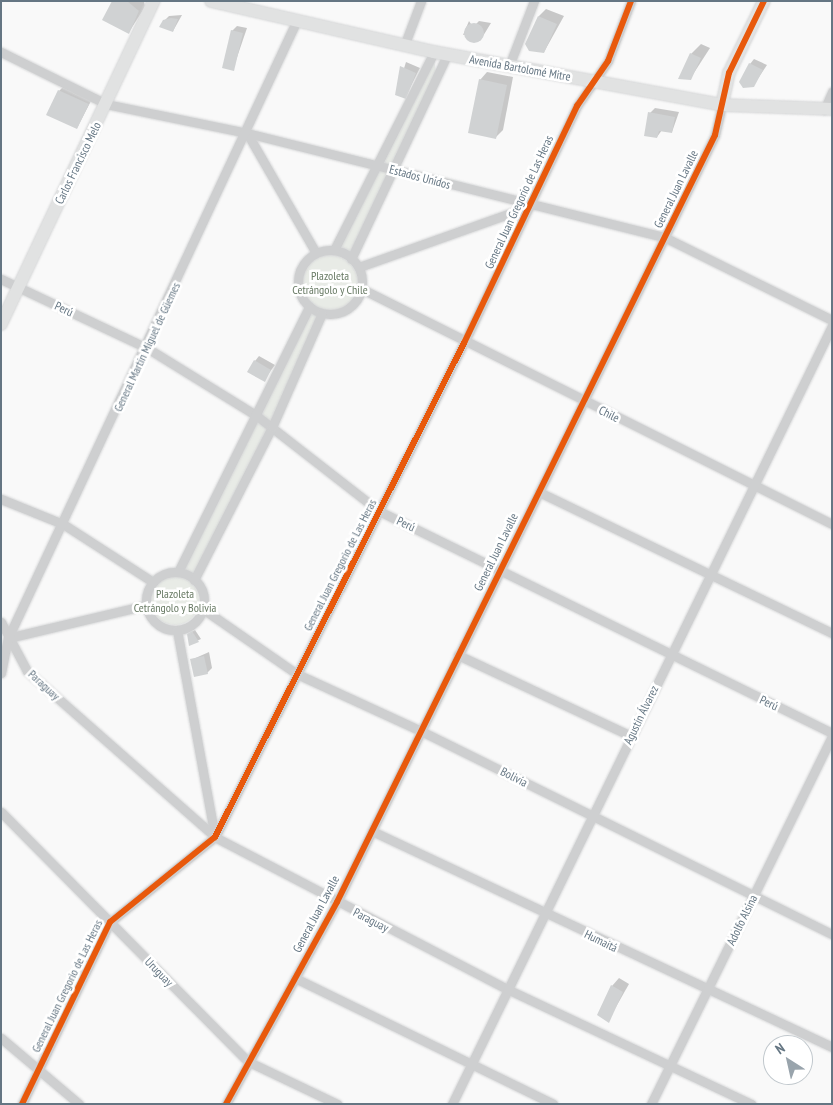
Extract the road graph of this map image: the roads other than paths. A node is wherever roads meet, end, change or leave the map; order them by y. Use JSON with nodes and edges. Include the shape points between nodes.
{"nodes":[{"id":1,"x":154,"y":1,"type":"edge"},
{"id":2,"x":211,"y":1,"type":"edge"},
{"id":3,"x":421,"y":1,"type":"edge"},
{"id":4,"x":534,"y":1,"type":"edge"},
{"id":5,"x":632,"y":1,"type":"edge"},
{"id":6,"x":764,"y":1,"type":"edge"},
{"id":7,"x":296,"y":22,"type":"junction"},
{"id":8,"x":404,"y":46,"type":"junction"},
{"id":9,"x":1,"y":52,"type":"edge"},
{"id":10,"x":434,"y":52,"type":"junction"},
{"id":11,"x":447,"y":55,"type":"junction"},
{"id":12,"x":509,"y":66,"type":"junction"},
{"id":13,"x":594,"y":82,"type":"junction"},
{"id":14,"x":832,"y":92,"type":"edge"},
{"id":15,"x":106,"y":104,"type":"junction"},
{"id":16,"x":722,"y":105,"type":"junction"},
{"id":17,"x":828,"y":110,"type":"edge"},
{"id":18,"x":247,"y":133,"type":"junction"},
{"id":19,"x":379,"y":166,"type":"junction"},
{"id":20,"x":391,"y":170,"type":"junction"},
{"id":21,"x":530,"y":206,"type":"junction"},
{"id":22,"x":664,"y":238,"type":"junction"},
{"id":23,"x":334,"y":250,"type":"junction"},
{"id":24,"x":316,"y":254,"type":"junction"},
{"id":25,"x":351,"y":258,"type":"junction"},
{"id":26,"x":358,"y":267,"type":"junction"},
{"id":27,"x":1,"y":279,"type":"edge"},
{"id":28,"x":19,"y":287,"type":"junction"},
{"id":29,"x":362,"y":289,"type":"junction"},
{"id":30,"x":309,"y":307,"type":"junction"},
{"id":31,"x":322,"y":314,"type":"junction"},
{"id":32,"x":832,"y":320,"type":"edge"},
{"id":33,"x":1,"y":324,"type":"edge"},
{"id":34,"x":832,"y":326,"type":"edge"},
{"id":35,"x":464,"y":343,"type":"junction"},
{"id":36,"x":147,"y":348,"type":"junction"},
{"id":37,"x":583,"y":402,"type":"junction"},
{"id":38,"x":257,"y":416,"type":"junction"},
{"id":39,"x":272,"y":427,"type":"junction"},
{"id":40,"x":753,"y":485,"type":"junction"},
{"id":41,"x":539,"y":492,"type":"junction"},
{"id":42,"x":1,"y":500,"type":"edge"},
{"id":43,"x":379,"y":511,"type":"junction"},
{"id":44,"x":63,"y":524,"type":"junction"},
{"id":45,"x":832,"y":524,"type":"edge"},
{"id":46,"x":501,"y":568,"type":"junction"},
{"id":47,"x":178,"y":572,"type":"junction"},
{"id":48,"x":710,"y":574,"type":"junction"},
{"id":49,"x":194,"y":580,"type":"junction"},
{"id":50,"x":153,"y":582,"type":"junction"},
{"id":51,"x":146,"y":605,"type":"junction"},
{"id":52,"x":203,"y":609,"type":"junction"},
{"id":53,"x":1,"y":622,"type":"edge"},
{"id":54,"x":177,"y":630,"type":"junction"},
{"id":55,"x":832,"y":633,"type":"edge"},
{"id":56,"x":8,"y":638,"type":"junction"},
{"id":57,"x":458,"y":655,"type":"junction"},
{"id":58,"x":669,"y":657,"type":"junction"},
{"id":59,"x":1,"y":673,"type":"edge"},
{"id":60,"x":297,"y":674,"type":"junction"},
{"id":61,"x":421,"y":730,"type":"junction"},
{"id":62,"x":832,"y":734,"type":"edge"},
{"id":63,"x":631,"y":736,"type":"junction"},
{"id":64,"x":1,"y":812,"type":"edge"},
{"id":65,"x":592,"y":816,"type":"junction"},
{"id":66,"x":372,"y":831,"type":"junction"},
{"id":67,"x":215,"y":837,"type":"junction"},
{"id":68,"x":754,"y":895,"type":"junction"},
{"id":69,"x":337,"y":902,"type":"junction"},
{"id":70,"x":544,"y":914,"type":"junction"},
{"id":71,"x":110,"y":922,"type":"junction"},
{"id":72,"x":832,"y":934,"type":"edge"},
{"id":73,"x":295,"y":978,"type":"junction"},
{"id":74,"x":507,"y":989,"type":"junction"},
{"id":75,"x":706,"y":992,"type":"junction"},
{"id":76,"x":1,"y":1038,"type":"edge"},
{"id":77,"x":832,"y":1047,"type":"edge"},
{"id":78,"x":247,"y":1061,"type":"junction"},
{"id":79,"x":472,"y":1062,"type":"junction"},
{"id":80,"x":670,"y":1066,"type":"junction"},
{"id":81,"x":40,"y":1068,"type":"junction"},
{"id":82,"x":22,"y":1104,"type":"edge"},
{"id":83,"x":79,"y":1104,"type":"edge"},
{"id":84,"x":226,"y":1104,"type":"edge"},
{"id":85,"x":336,"y":1104,"type":"edge"},
{"id":86,"x":452,"y":1104,"type":"edge"},
{"id":87,"x":554,"y":1104,"type":"edge"},
{"id":88,"x":651,"y":1104,"type":"edge"},
{"id":89,"x":751,"y":1104,"type":"edge"}],
"edges":[{"from":1,"to":15,"type":"main road","name":"Carlos Francisco Melo"},
{"from":2,"to":7,"type":"main road","name":"Avenida Bartolomé Mitre"},
{"from":3,"to":8,"type":"street"},
{"from":4,"to":12,"type":"street"},
{"from":5,"to":13,"type":"street","name":"General Juan Gregorio de Las Heras"},
{"from":6,"to":16,"type":"main road","name":"General Juan Lavalle","via":[[730,72]]},
{"from":7,"to":8,"type":"main road","name":"Avenida Bartolomé Mitre"},
{"from":7,"to":18,"type":"street","name":"General Martín Miguel de Güemes"},
{"from":8,"to":10,"type":"main road","name":"Avenida Bartolomé Mitre"},
{"from":9,"to":15,"type":"street","name":"Estados Unidos"},
{"from":10,"to":11,"type":"main road","name":"Avenida Bartolomé Mitre"},
{"from":10,"to":19,"type":"street"},
{"from":11,"to":12,"type":"main road","name":"Avenida Bartolomé Mitre"},
{"from":11,"to":20,"type":"street"},
{"from":12,"to":13,"type":"main road","name":"Avenida Bartolomé Mitre"},
{"from":13,"to":16,"type":"main road","name":"Avenida Bartolomé Mitre"},
{"from":13,"to":21,"type":"street","name":"General Juan Gregorio de Las Heras","via":[[576,106]]},
{"from":14,"to":17,"type":"street"},
{"from":15,"to":18,"type":"street","name":"Estados Unidos"},
{"from":15,"to":28,"type":"main road","name":"Carlos Francisco Melo"},
{"from":16,"to":17,"type":"main road","name":"Avenida Bartolomé Mitre"},
{"from":16,"to":22,"type":"street","name":"General Juan Lavalle","via":[[714,135]]},
{"from":18,"to":19,"type":"street","name":"Estados Unidos"},
{"from":18,"to":24,"type":"street"},
{"from":18,"to":36,"type":"street","name":"General Martín Miguel de Güemes"},
{"from":19,"to":20,"type":"street","name":"Estados Unidos"},
{"from":19,"to":23,"type":"street"},
{"from":20,"to":21,"type":"street","name":"Estados Unidos"},
{"from":20,"to":25,"type":"street"},
{"from":21,"to":22,"type":"street","name":"Estados Unidos"},
{"from":21,"to":26,"type":"street"},
{"from":21,"to":35,"type":"street","name":"General Juan Gregorio de Las Heras"},
{"from":22,"to":32,"type":"street","name":"Estados Unidos"},
{"from":22,"to":37,"type":"street","name":"General Juan Lavalle"},
{"from":23,"to":24,"type":"street"},
{"from":23,"to":25,"type":"street"},
{"from":24,"to":30,"type":"street","via":[[306,261],[298,280]]},
{"from":25,"to":26,"type":"street"},
{"from":26,"to":29,"type":"street"},
{"from":27,"to":28,"type":"street","name":"Perú"},
{"from":28,"to":33,"type":"main road","name":"Carlos Francisco Melo"},
{"from":28,"to":36,"type":"street","name":"Perú"},
{"from":29,"to":31,"type":"street","via":[[342,312]]},
{"from":29,"to":35,"type":"street","name":"Chile"},
{"from":30,"to":31,"type":"street"},
{"from":30,"to":38,"type":"street"},
{"from":31,"to":39,"type":"street"},
{"from":34,"to":40,"type":"street","name":"Agustín Álvarez"},
{"from":35,"to":37,"type":"street","name":"Chile"},
{"from":35,"to":43,"type":"street","name":"General Juan Gregorio de Las Heras"},
{"from":36,"to":38,"type":"street","name":"Perú"},
{"from":36,"to":44,"type":"street","name":"General Martín Miguel de Güemes"},
{"from":37,"to":40,"type":"street","name":"Chile"},
{"from":37,"to":41,"type":"street","name":"General Juan Lavalle"},
{"from":38,"to":39,"type":"street","name":"Perú"},
{"from":38,"to":47,"type":"street"},
{"from":39,"to":43,"type":"street","name":"Perú"},
{"from":39,"to":49,"type":"street"},
{"from":40,"to":45,"type":"street","name":"Chile"},
{"from":40,"to":48,"type":"street","name":"Agustín Álvarez"},
{"from":41,"to":46,"type":"street","name":"General Juan Lavalle"},
{"from":41,"to":48,"type":"street"},
{"from":42,"to":44,"type":"street"},
{"from":43,"to":46,"type":"street","name":"Perú"},
{"from":43,"to":60,"type":"street","name":"General Juan Gregorio de Las Heras"},
{"from":44,"to":50,"type":"street"},
{"from":44,"to":56,"type":"street","name":"General Martín Miguel de Güemes"},
{"from":46,"to":57,"type":"street","name":"General Juan Lavalle"},
{"from":46,"to":58,"type":"street","name":"Perú"},
{"from":47,"to":49,"type":"street"},
{"from":47,"to":50,"type":"street"},
{"from":48,"to":55,"type":"street"},
{"from":48,"to":58,"type":"street","name":"Agustín Álvarez"},
{"from":49,"to":52,"type":"street","via":[[203,593]]},
{"from":50,"to":51,"type":"street"},
{"from":51,"to":54,"type":"street","via":[[154,621]]},
{"from":51,"to":56,"type":"street"},
{"from":52,"to":54,"type":"street","via":[[193,623]]},
{"from":52,"to":60,"type":"street","name":"Bolivia"},
{"from":53,"to":56,"type":"street","name":"Paraguay"},
{"from":54,"to":67,"type":"street"},
{"from":56,"to":59,"type":"street","name":"General Martín Miguel de Güemes"},
{"from":56,"to":67,"type":"street","name":"Paraguay","via":[[27,671]]},
{"from":57,"to":61,"type":"street","name":"General Juan Lavalle"},
{"from":57,"to":63,"type":"street"},
{"from":58,"to":62,"type":"street","name":"Perú"},
{"from":58,"to":63,"type":"street","name":"Agustín Álvarez"},
{"from":60,"to":61,"type":"street","name":"Bolivia"},
{"from":60,"to":67,"type":"street","name":"General Juan Gregorio de Las Heras"},
{"from":61,"to":65,"type":"street","name":"Bolivia"},
{"from":61,"to":66,"type":"street","name":"General Juan Lavalle"},
{"from":62,"to":68,"type":"street","name":"Adolfo Alsina"},
{"from":63,"to":65,"type":"street","name":"Agustín Álvarez"},
{"from":64,"to":71,"type":"street","name":"Uruguay"},
{"from":65,"to":68,"type":"street","name":"Bolivia"},
{"from":65,"to":70,"type":"street","name":"Agustín Álvarez"},
{"from":66,"to":69,"type":"street","name":"General Juan Lavalle"},
{"from":66,"to":70,"type":"street","name":"Humaitá"},
{"from":67,"to":69,"type":"street","name":"Paraguay"},
{"from":67,"to":71,"type":"street","name":"General Juan Gregorio de Las Heras"},
{"from":68,"to":72,"type":"street","name":"Bolivia"},
{"from":68,"to":75,"type":"street","name":"Adolfo Alsina"},
{"from":69,"to":73,"type":"street","name":"General Juan Lavalle"},
{"from":69,"to":74,"type":"street","name":"Paraguay"},
{"from":70,"to":74,"type":"street","name":"Agustín Álvarez"},
{"from":70,"to":75,"type":"street","name":"Humaitá"},
{"from":71,"to":78,"type":"street","name":"Uruguay"},
{"from":71,"to":81,"type":"street","name":"General Juan Gregorio de Las Heras"},
{"from":73,"to":78,"type":"street","name":"General Juan Lavalle"},
{"from":73,"to":79,"type":"street"},
{"from":74,"to":79,"type":"street","name":"Agustín Álvarez"},
{"from":74,"to":80,"type":"street","name":"Paraguay"},
{"from":75,"to":77,"type":"street","name":"Humaitá"},
{"from":75,"to":80,"type":"street","name":"Adolfo Alsina"},
{"from":76,"to":81,"type":"street"},
{"from":78,"to":84,"type":"street","name":"General Juan Lavalle"},
{"from":78,"to":85,"type":"street","name":"Uruguay"},
{"from":79,"to":86,"type":"street","name":"Agustín Álvarez"},
{"from":79,"to":87,"type":"street"},
{"from":80,"to":88,"type":"street","name":"Adolfo Alsina"},
{"from":80,"to":89,"type":"street","name":"Paraguay"},
{"from":81,"to":82,"type":"street","name":"General Juan Gregorio de Las Heras"},
{"from":81,"to":83,"type":"street"}]}
